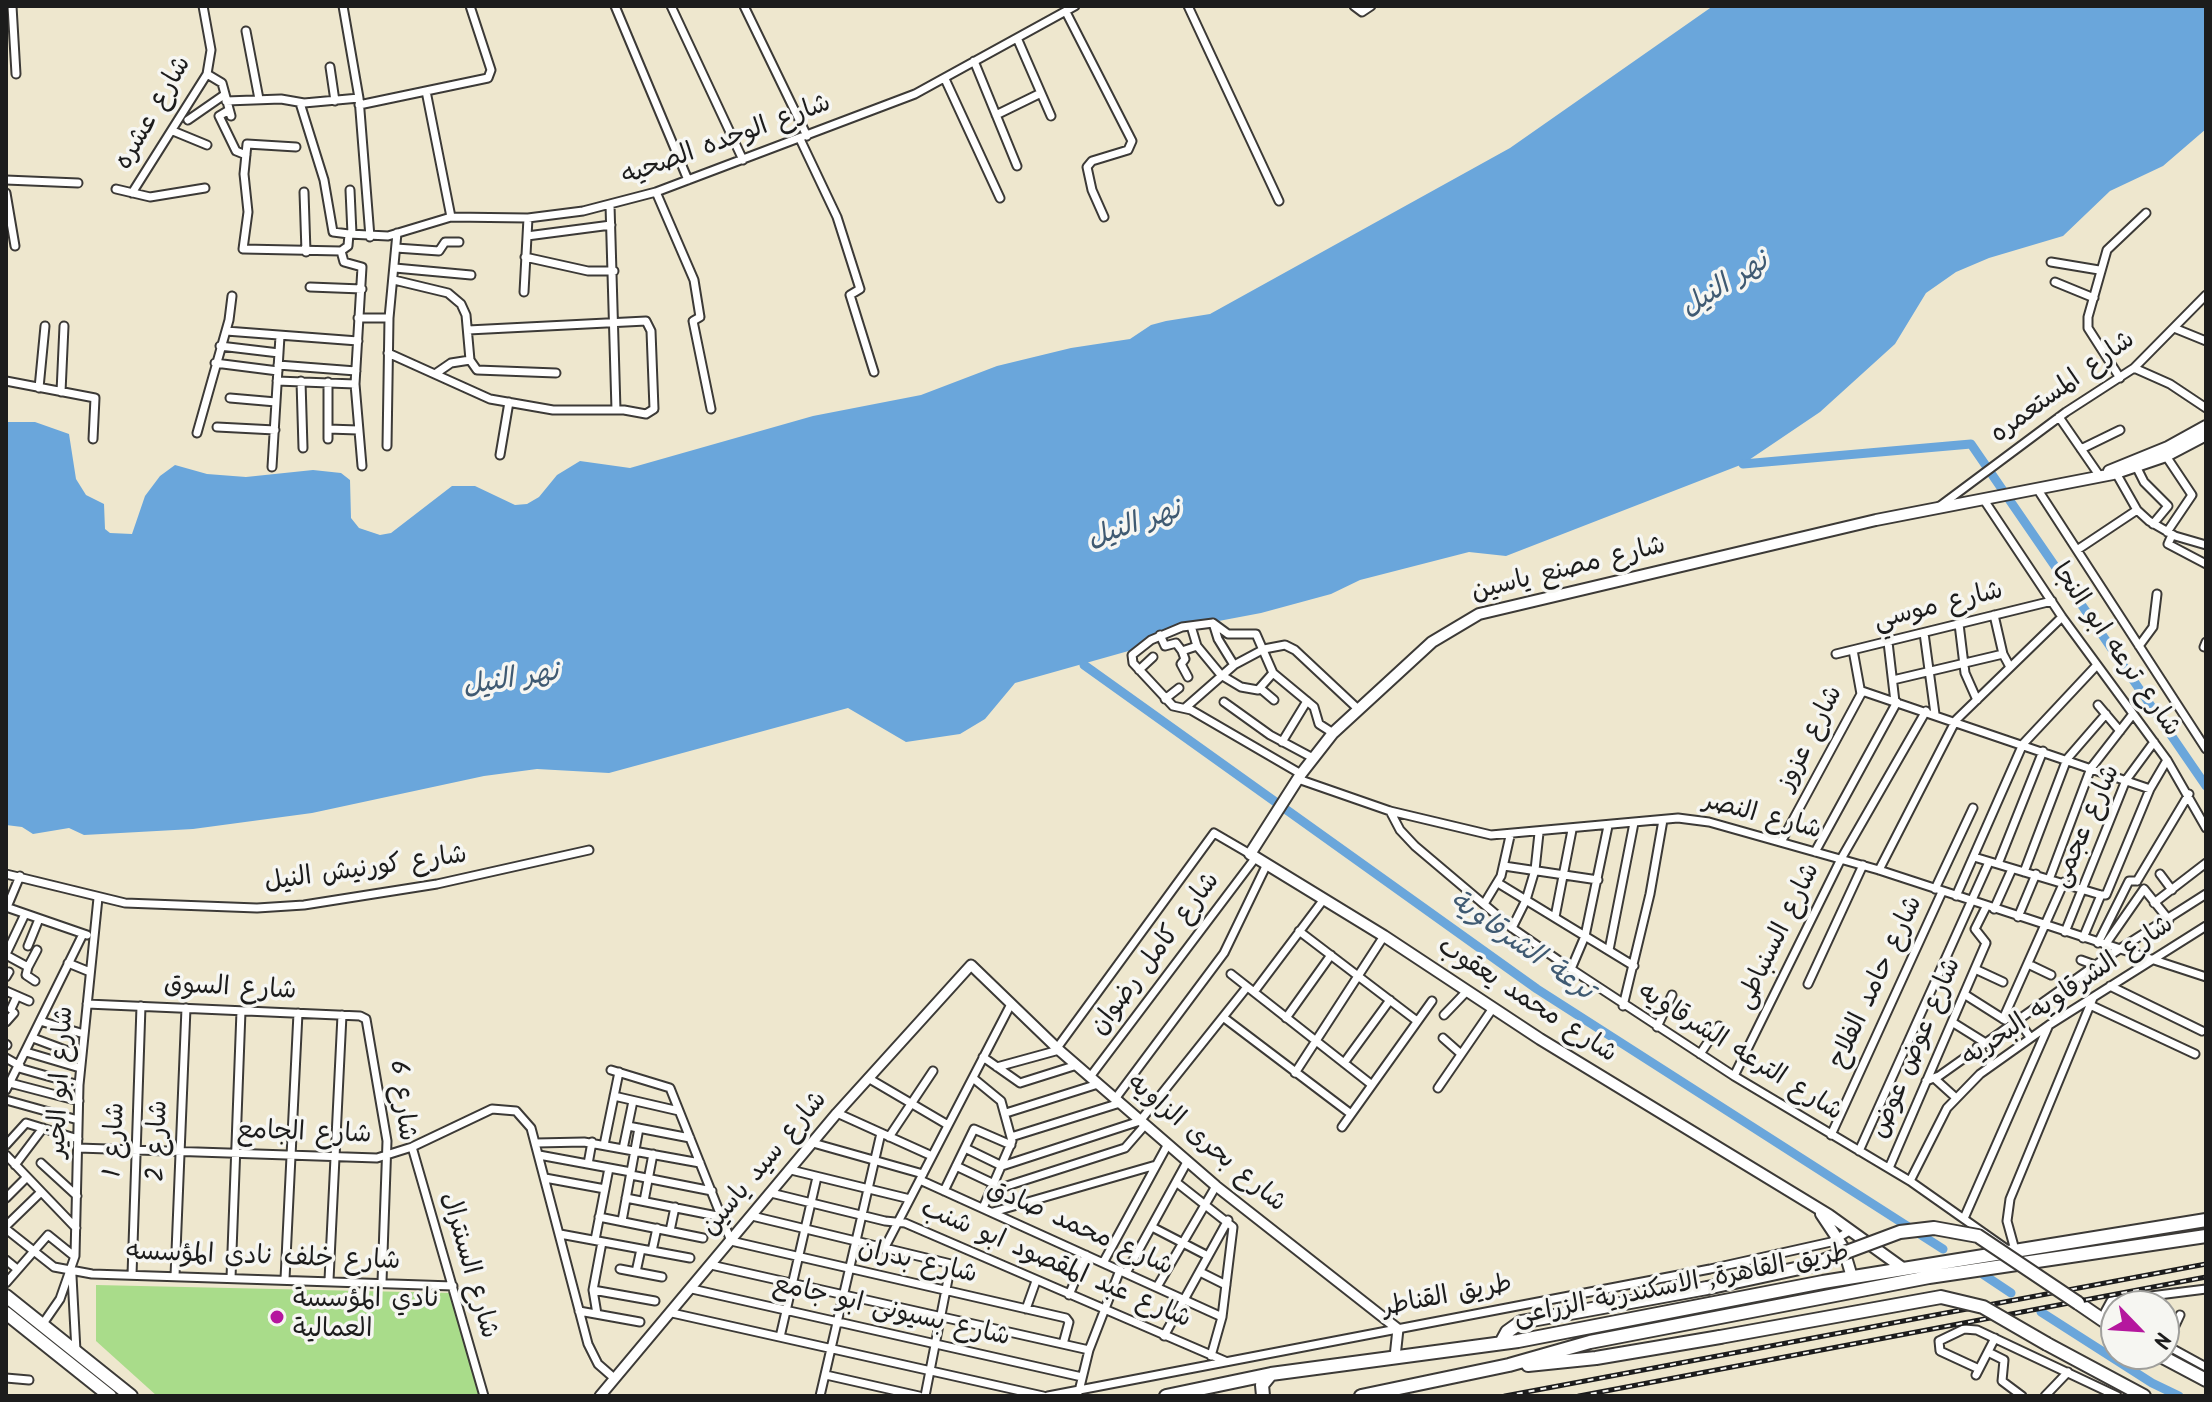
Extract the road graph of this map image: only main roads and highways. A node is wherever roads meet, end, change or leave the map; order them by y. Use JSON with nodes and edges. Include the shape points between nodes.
{"nodes":[{"id":1,"x":2206,"y":426,"type":"edge"},
{"id":2,"x":2206,"y":435,"type":"edge"},
{"id":3,"x":2107,"y":474,"type":"junction"},
{"id":4,"x":1253,"y":856,"type":"joint"},
{"id":5,"x":1814,"y":1207,"type":"junction"},
{"id":6,"x":2206,"y":1220,"type":"edge"},
{"id":7,"x":2206,"y":1236,"type":"edge"},
{"id":8,"x":1904,"y":1269,"type":"junction"},
{"id":9,"x":1852,"y":1277,"type":"junction"},
{"id":10,"x":6,"y":1296,"type":"edge"},
{"id":11,"x":6,"y":1313,"type":"edge"},
{"id":12,"x":2100,"y":1318,"type":"edge"},
{"id":13,"x":1501,"y":1343,"type":"junction"},
{"id":14,"x":2180,"y":1361,"type":"edge"},
{"id":15,"x":1509,"y":1365,"type":"junction"},
{"id":16,"x":1271,"y":1374,"type":"junction"},
{"id":17,"x":2206,"y":1380,"type":"edge"},
{"id":18,"x":110,"y":1396,"type":"edge"},
{"id":19,"x":131,"y":1396,"type":"edge"},
{"id":20,"x":1166,"y":1396,"type":"edge"},
{"id":21,"x":1263,"y":1396,"type":"edge"},
{"id":22,"x":1361,"y":1396,"type":"edge"},
{"id":23,"x":2144,"y":1396,"type":"edge"}],
"edges":[{"from":1,"to":3,"type":"main road"},
{"from":2,"to":3,"type":"main road","via":[[2166,456]]},
{"from":3,"to":4,"type":"main road","name":"شارع مصنع ياسين","via":[[1938,507],[1479,614],[1432,642],[1333,733],[1300,776]]},
{"from":4,"to":5,"type":"main road","name":"شارع محمد يعقوب"},
{"from":5,"to":8,"type":"main road","name":"شارع محمد يعقوب"},
{"from":5,"to":9,"type":"main road","name":"شارع محمد يعقوب","via":[[1838,1239]]},
{"from":6,"to":8,"type":"highway","name":"طريق القاهرة, الاسكندرية الزراعى"},
{"from":7,"to":15,"type":"highway","name":"طريق القاهرة, الاسكندرية الزراعى","via":[[1929,1277],[1590,1342]]},
{"from":8,"to":9,"type":"highway","name":"طريق القاهرة, الاسكندرية الزراعى"},
{"from":9,"to":13,"type":"highway","name":"طريق القاهرة, الاسكندرية الزراعى"},
{"from":10,"to":19,"type":"highway"},
{"from":11,"to":18,"type":"highway"},
{"from":12,"to":13,"type":"highway","bridge":true,"via":[[1988,1241],[1945,1228],[1900,1232],[1809,1266],[1521,1322]]},
{"from":13,"to":16,"type":"highway","name":"طريق القاهرة, الاسكندرية الزراعى"},
{"from":14,"to":17,"type":"highway"},
{"from":15,"to":22,"type":"highway","name":"طريق القاهرة, الاسكندرية الزراعى"},
{"from":15,"to":23,"type":"highway","bridge":true,"via":[[1596,1358],[1941,1297],[1983,1307]]},
{"from":16,"to":20,"type":"highway","name":"طريق القاهرة, الاسكندرية الزراعى"},
{"from":16,"to":21,"type":"highway","via":[[1262,1385]]}]}
